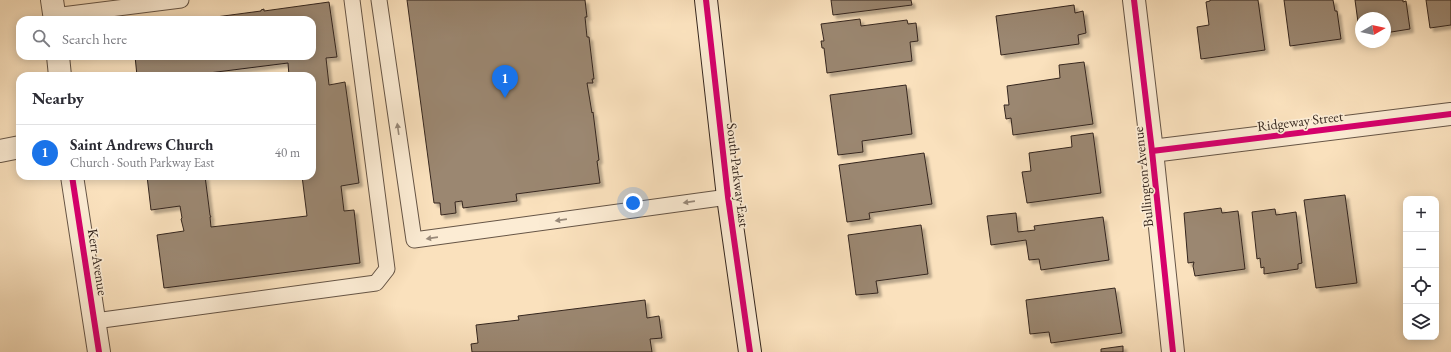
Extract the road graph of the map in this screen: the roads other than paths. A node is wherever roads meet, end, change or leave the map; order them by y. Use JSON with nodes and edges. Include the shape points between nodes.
{"nodes":[{"id":1,"x":182,"y":0,"type":"edge"},
{"id":2,"x":352,"y":0,"type":"edge"},
{"id":3,"x":379,"y":0,"type":"edge"},
{"id":4,"x":706,"y":0,"type":"edge"},
{"id":5,"x":1134,"y":0,"type":"edge"},
{"id":6,"x":54,"y":12,"type":"edge"},
{"id":7,"x":58,"y":60,"type":"edge"},
{"id":8,"x":60,"y":72,"type":"edge"},
{"id":9,"x":1451,"y":114,"type":"edge"},
{"id":10,"x":16,"y":148,"type":"edge"},
{"id":11,"x":0,"y":151,"type":"edge"},
{"id":12,"x":1152,"y":151,"type":"junction"},
{"id":13,"x":73,"y":180,"type":"edge"},
{"id":14,"x":728,"y":197,"type":"junction"},
{"id":15,"x":95,"y":321,"type":"junction"},
{"id":16,"x":99,"y":352,"type":"edge"},
{"id":17,"x":750,"y":352,"type":"edge"},
{"id":18,"x":1173,"y":352,"type":"edge"}],
"edges":[{"from":1,"to":6,"type":"lane"},
{"from":2,"to":15,"type":"lane","via":[[387,269],[380,279],[376,283]]},
{"from":14,"to":3,"type":"lane","one_way":true,"via":[[414,240]]},
{"from":4,"to":14,"type":"street","name":"South Parkway East"},
{"from":5,"to":12,"type":"street","name":"Bullington Avenue"},
{"from":7,"to":8,"type":"street"},
{"from":9,"to":12,"type":"street","name":"Ridgeway Street"},
{"from":10,"to":11,"type":"street"},
{"from":12,"to":18,"type":"street","name":"Bullington Avenue"},
{"from":13,"to":15,"type":"street","name":"Kerr Avenue"},
{"from":14,"to":17,"type":"street","name":"South Parkway East"},
{"from":15,"to":16,"type":"street","name":"Kerr Avenue"}]}
